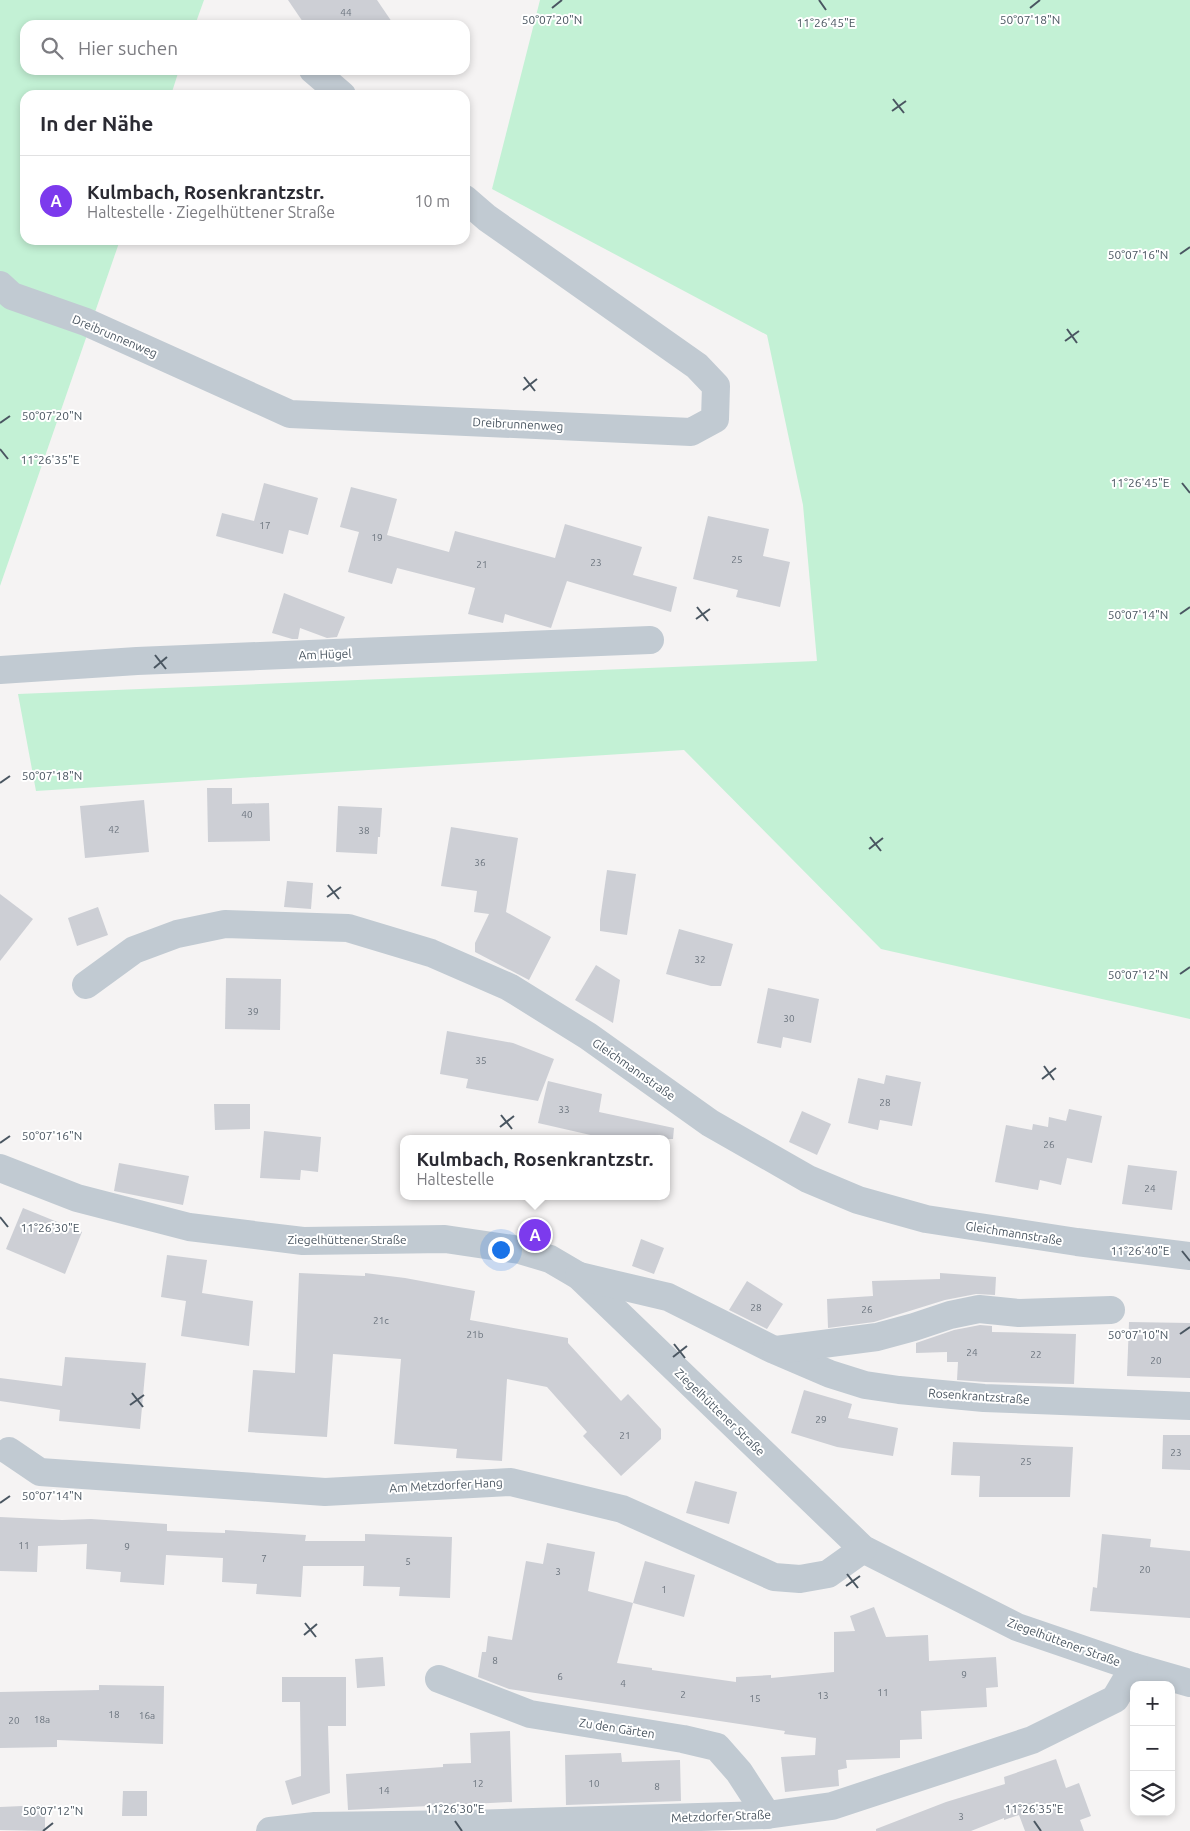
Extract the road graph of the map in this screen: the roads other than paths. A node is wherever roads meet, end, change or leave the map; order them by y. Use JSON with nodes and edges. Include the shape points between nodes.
{"nodes":[{"id":1,"x":319,"y":75,"type":"edge"},
{"id":2,"x":336,"y":90,"type":"edge"},
{"id":3,"x":470,"y":203,"type":"edge"},
{"id":4,"x":0,"y":285,"type":"edge"},
{"id":5,"x":650,"y":640,"type":"dead end"},
{"id":6,"x":0,"y":670,"type":"edge"},
{"id":7,"x":86,"y":985,"type":"dead end"},
{"id":8,"x":0,"y":1165,"type":"edge"},
{"id":9,"x":1190,"y":1256,"type":"edge"},
{"id":10,"x":579,"y":1276,"type":"junction"},
{"id":11,"x":1111,"y":1310,"type":"dead end"},
{"id":12,"x":774,"y":1350,"type":"junction"},
{"id":13,"x":1190,"y":1406,"type":"edge"},
{"id":14,"x":9,"y":1451,"type":"dead end"},
{"id":15,"x":863,"y":1549,"type":"junction"},
{"id":16,"x":1134,"y":1667,"type":"junction"},
{"id":17,"x":439,"y":1679,"type":"dead end"},
{"id":18,"x":1190,"y":1683,"type":"edge"},
{"id":19,"x":767,"y":1815,"type":"junction"},
{"id":20,"x":470,"y":1827,"type":"edge"},
{"id":21,"x":270,"y":1831,"type":"edge"}],
"edges":[{"from":1,"to":2,"type":"street"},
{"from":3,"to":4,"type":"street","name":"Dreibrunnenweg","via":[[697,366],[716,386],[715,418],[691,432],[290,414],[86,322],[12,296]]},
{"from":5,"to":6,"type":"street","name":"Am Hügel"},
{"from":7,"to":9,"type":"street","name":"Gleichmannstraße","via":[[134,950],[177,934],[225,924],[348,928],[430,953],[509,988],[588,1036],[710,1123],[808,1179],[858,1200],[926,1219]]},
{"from":8,"to":10,"type":"street","name":"Ziegelhüttener Straße","via":[[77,1198],[188,1227],[303,1241],[445,1239],[527,1252],[550,1259]]},
{"from":10,"to":12,"type":"street","name":"Rosenkrantzstraße","via":[[668,1297]]},
{"from":10,"to":15,"type":"street","name":"Ziegelhüttener Straße"},
{"from":11,"to":12,"type":"street","via":[[1019,1313],[979,1309],[877,1337]]},
{"from":12,"to":13,"type":"street","name":"Rosenkrantzstraße","via":[[830,1374],[865,1385],[899,1390],[984,1398]]},
{"from":14,"to":15,"type":"street","name":"Am Metzdorfer Hang","via":[[40,1472],[325,1492],[511,1482],[622,1509],[774,1577],[800,1579],[828,1574]]},
{"from":15,"to":16,"type":"street","name":"Ziegelhüttener Straße","via":[[1017,1627]]},
{"from":16,"to":18,"type":"street","name":"Ziegelhüttener Straße"},
{"from":16,"to":19,"type":"street","name":"Metzdorfer Straße","via":[[1115,1699],[1032,1740],[832,1806]]},
{"from":17,"to":19,"type":"street","name":"Zu den Gärten","via":[[530,1714],[716,1747],[739,1772]]},
{"from":19,"to":20,"type":"street","name":"Metzdorfer Straße"},
{"from":20,"to":21,"type":"street","name":"Metzdorfer Straße","via":[[315,1826]]}]}
